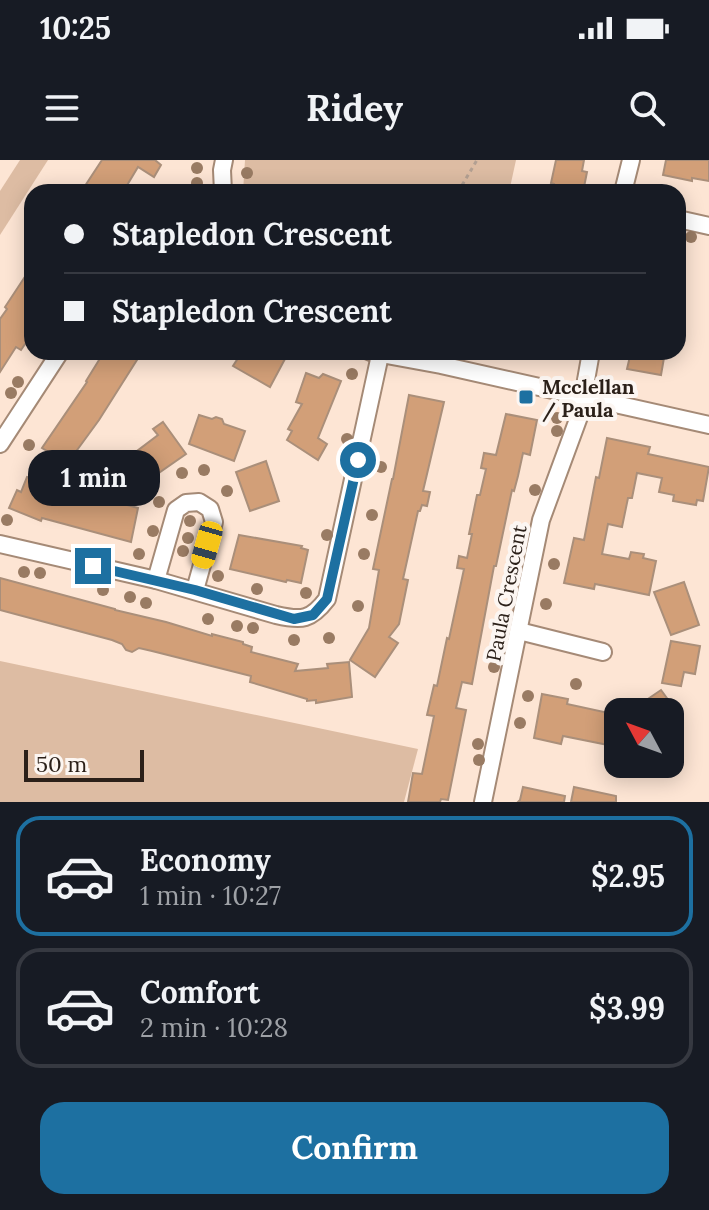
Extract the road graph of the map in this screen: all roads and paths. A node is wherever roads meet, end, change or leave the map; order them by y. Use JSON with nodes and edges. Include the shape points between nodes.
{"nodes":[{"id":1,"x":224,"y":160,"type":"edge"},
{"id":2,"x":477,"y":160,"type":"edge"},
{"id":3,"x":631,"y":160,"type":"edge"},
{"id":4,"x":223,"y":184,"type":"edge"},
{"id":5,"x":463,"y":184,"type":"edge"},
{"id":6,"x":625,"y":184,"type":"edge"},
{"id":7,"x":686,"y":221,"type":"edge"},
{"id":8,"x":709,"y":226,"type":"edge"},
{"id":9,"x":55,"y":360,"type":"edge"},
{"id":10,"x":374,"y":360,"type":"edge"},
{"id":11,"x":411,"y":360,"type":"edge"},
{"id":12,"x":589,"y":360,"type":"edge"},
{"id":13,"x":582,"y":397,"type":"junction"},
{"id":14,"x":709,"y":425,"type":"edge"},
{"id":15,"x":0,"y":444,"type":"edge"},
{"id":16,"x":0,"y":544,"type":"edge"},
{"id":17,"x":156,"y":580,"type":"junction"},
{"id":18,"x":195,"y":590,"type":"junction"},
{"id":19,"x":519,"y":631,"type":"junction"},
{"id":20,"x":603,"y":652,"type":"dead end"},
{"id":21,"x":483,"y":802,"type":"edge"}],
"edges":[{"from":1,"to":4,"type":"street"},
{"from":2,"to":5,"type":"path"},
{"from":3,"to":6,"type":"street"},
{"from":7,"to":8,"type":"street"},
{"from":9,"to":15,"type":"street"},
{"from":10,"to":18,"type":"street","via":[[327,599],[320,609],[294,619]]},
{"from":11,"to":13,"type":"street"},
{"from":12,"to":13,"type":"street","name":"Paula Crescent"},
{"from":13,"to":14,"type":"street"},
{"from":13,"to":19,"type":"street","name":"Paula Crescent","via":[[541,520]]},
{"from":16,"to":17,"type":"street"},
{"from":17,"to":18,"type":"street"},
{"from":17,"to":18,"type":"street","via":[[176,510],[199,502],[210,509],[214,522]]},
{"from":19,"to":20,"type":"street"},
{"from":19,"to":21,"type":"street","name":"Paula Crescent"}]}
